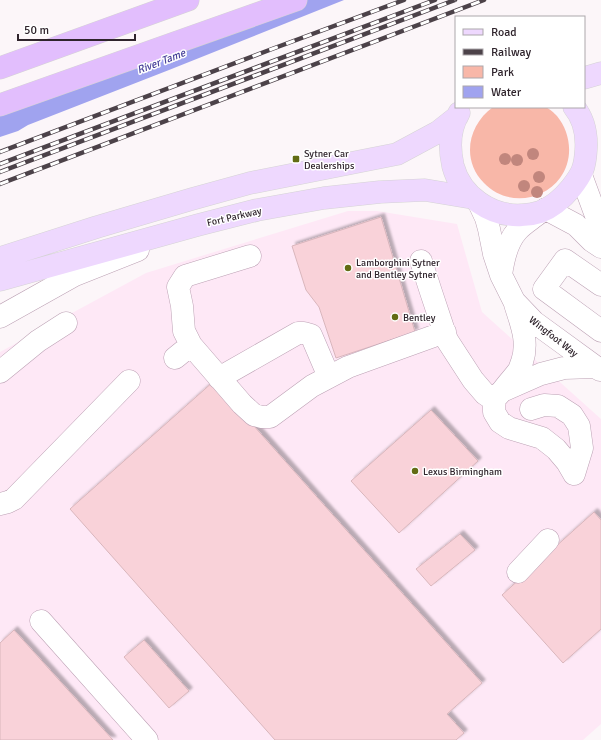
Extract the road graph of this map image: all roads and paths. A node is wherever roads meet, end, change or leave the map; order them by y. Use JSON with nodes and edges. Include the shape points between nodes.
{"nodes":[{"id":1,"x":188,"y":0,"type":"edge"},
{"id":2,"x":296,"y":0,"type":"edge"},
{"id":3,"x":0,"y":68,"type":"edge"},
{"id":4,"x":601,"y":73,"type":"edge"},
{"id":5,"x":585,"y":78,"type":"edge"},
{"id":6,"x":0,"y":105,"type":"edge"},
{"id":7,"x":575,"y":108,"type":"edge"},
{"id":8,"x":460,"y":112,"type":"edge"},
{"id":9,"x":601,"y":133,"type":"edge"},
{"id":10,"x":584,"y":167,"type":"junction"},
{"id":11,"x":476,"y":201,"type":"junction"},
{"id":12,"x":542,"y":211,"type":"junction"},
{"id":13,"x":198,"y":225,"type":"junction"},
{"id":14,"x":598,"y":238,"type":"edge"},
{"id":15,"x":250,"y":256,"type":"dead end"},
{"id":16,"x":0,"y":258,"type":"edge"},
{"id":17,"x":421,"y":261,"type":"dead end"},
{"id":18,"x":578,"y":268,"type":"junction"},
{"id":19,"x":501,"y":275,"type":"junction"},
{"id":20,"x":0,"y":280,"type":"edge"},
{"id":21,"x":601,"y":285,"type":"edge"},
{"id":22,"x":514,"y":301,"type":"junction"},
{"id":23,"x":0,"y":316,"type":"edge"},
{"id":24,"x":66,"y":323,"type":"dead end"},
{"id":25,"x":593,"y":325,"type":"edge"},
{"id":26,"x":445,"y":332,"type":"junction"},
{"id":27,"x":552,"y":335,"type":"junction"},
{"id":28,"x":4,"y":369,"type":"edge"},
{"id":29,"x":598,"y":369,"type":"edge"},
{"id":30,"x":329,"y":377,"type":"junction"},
{"id":31,"x":219,"y":378,"type":"junction"},
{"id":32,"x":129,"y":381,"type":"dead end"},
{"id":33,"x":498,"y":395,"type":"junction"},
{"id":34,"x":531,"y":409,"type":"dead end"},
{"id":35,"x":0,"y":504,"type":"edge"},
{"id":36,"x":548,"y":540,"type":"dead end"},
{"id":37,"x":518,"y":572,"type":"dead end"},
{"id":38,"x":41,"y":621,"type":"dead end"},
{"id":39,"x":147,"y":740,"type":"edge"}],
"edges":[{"from":1,"to":3,"type":"highway"},
{"from":2,"to":6,"type":"highway"},
{"from":4,"to":5,"type":"main road"},
{"from":7,"to":10,"type":"main road","via":[[586,134]]},
{"from":8,"to":11,"type":"main road","name":"Fort Parkway","via":[[451,133],[451,157],[455,173]]},
{"from":8,"to":16,"type":"main road","name":"Fort Parkway","via":[[438,132],[397,154],[250,184],[192,199]]},
{"from":9,"to":10,"type":"main road","name":"Fort Parkway"},
{"from":10,"to":12,"type":"main road","name":"Fort Parkway","via":[[567,194]]},
{"from":10,"to":14,"type":"street"},
{"from":11,"to":12,"type":"main road","name":"Fort Parkway","via":[[500,213],[521,215]]},
{"from":11,"to":13,"type":"main road","name":"Fort Parkway","via":[[425,190],[380,192],[324,198],[257,210]]},
{"from":11,"to":19,"type":"street","name":"Wingfoot Way","via":[[486,218]]},
{"from":12,"to":14,"type":"street","via":[[576,225]]},
{"from":12,"to":19,"type":"street","via":[[516,232],[505,255]]},
{"from":13,"to":20,"type":"main road","name":"Fort Parkway"},
{"from":13,"to":23,"type":"street","via":[[75,275]]},
{"from":14,"to":18,"type":"street","via":[[594,256],[583,268]]},
{"from":15,"to":31,"type":"street","via":[[186,276],[178,287],[184,331],[183,351]]},
{"from":17,"to":26,"type":"street"},
{"from":18,"to":21,"type":"street"},
{"from":18,"to":25,"type":"street","via":[[565,260],[544,289]]},
{"from":19,"to":22,"type":"street","name":"Wingfoot Way"},
{"from":22,"to":27,"type":"street","name":"Wingfoot Way","via":[[534,322]]},
{"from":22,"to":33,"type":"street","via":[[525,337],[525,347],[519,370]]},
{"from":24,"to":28,"type":"street","via":[[38,341]]},
{"from":25,"to":27,"type":"street","via":[[567,335]]},
{"from":26,"to":30,"type":"street","via":[[348,367]]},
{"from":26,"to":33,"type":"street","via":[[473,380],[485,394]]},
{"from":27,"to":29,"type":"street","name":"Wingfoot Way"},
{"from":29,"to":33,"type":"street","via":[[564,368],[541,374]]},
{"from":30,"to":31,"type":"street","via":[[312,386],[270,417],[262,418],[254,415],[242,404]]},
{"from":30,"to":31,"type":"street","via":[[311,335],[298,333]]},
{"from":32,"to":35,"type":"street","via":[[14,499]]},
{"from":33,"to":34,"type":"street","via":[[494,412],[500,422],[509,428],[542,438],[556,449],[574,474],[582,448],[579,426],[572,415],[558,406],[544,405]]},
{"from":36,"to":37,"type":"street"},
{"from":38,"to":39,"type":"street"}]}
